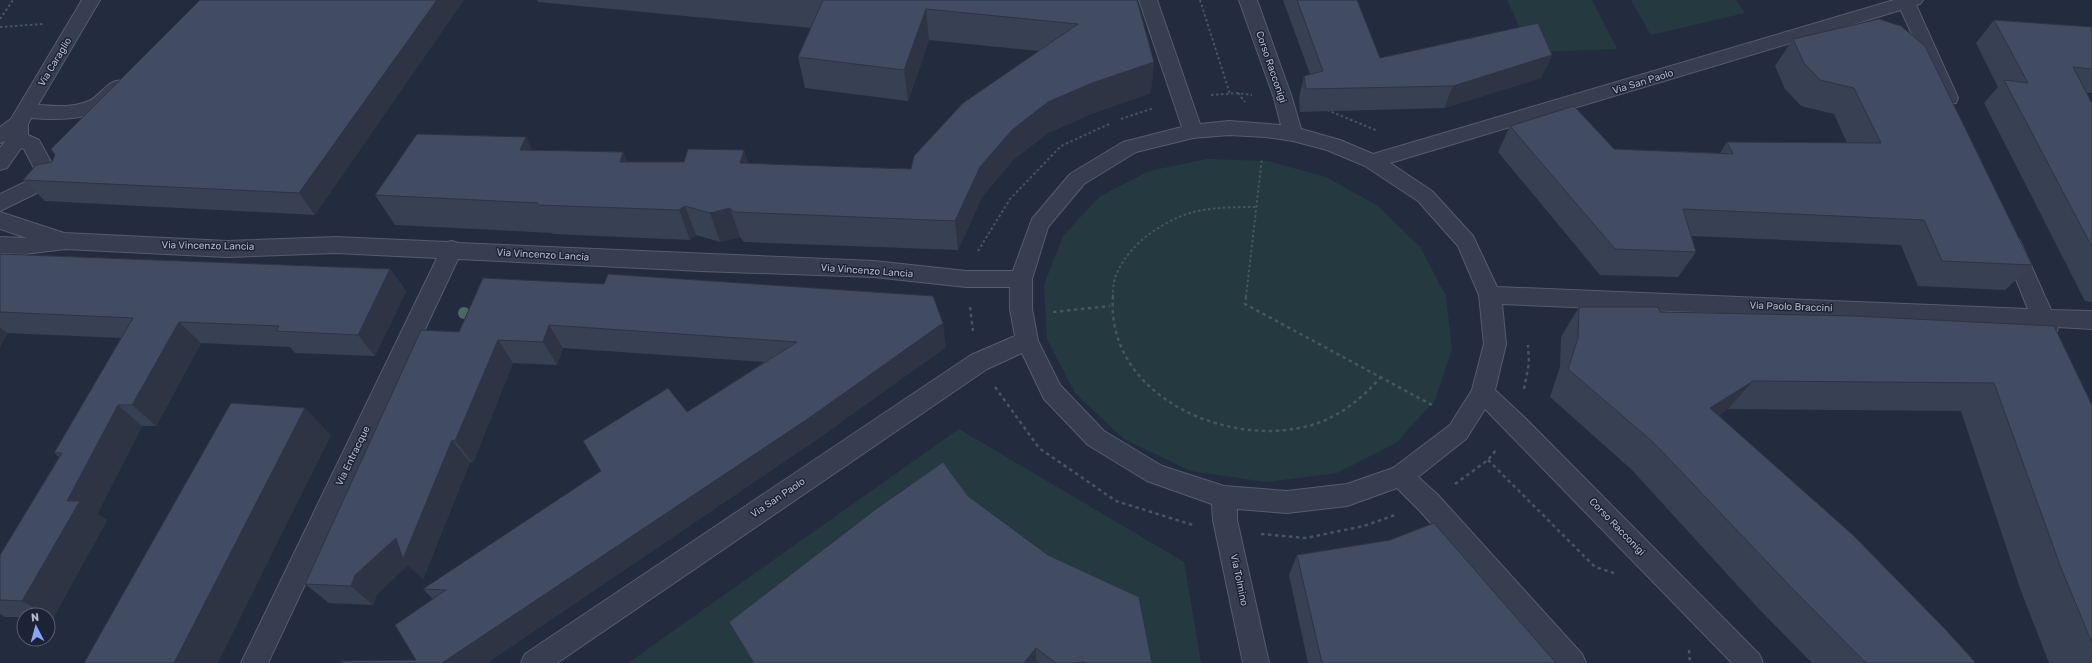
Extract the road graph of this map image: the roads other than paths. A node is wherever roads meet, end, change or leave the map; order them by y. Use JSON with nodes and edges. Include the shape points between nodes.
{"nodes":[{"id":1,"x":91,"y":0,"type":"edge"},
{"id":2,"x":1148,"y":0,"type":"edge"},
{"id":3,"x":1248,"y":0,"type":"edge"},
{"id":4,"x":1909,"y":1,"type":"edge"},
{"id":5,"x":131,"y":74,"type":"edge"},
{"id":6,"x":1956,"y":114,"type":"edge"},
{"id":7,"x":16,"y":127,"type":"edge"},
{"id":8,"x":1193,"y":131,"type":"junction"},
{"id":9,"x":1293,"y":134,"type":"junction"},
{"id":10,"x":1372,"y":161,"type":"junction"},
{"id":11,"x":0,"y":163,"type":"edge"},
{"id":12,"x":0,"y":203,"type":"edge"},
{"id":13,"x":0,"y":220,"type":"edge"},
{"id":14,"x":2005,"y":229,"type":"edge"},
{"id":15,"x":65,"y":241,"type":"junction"},
{"id":16,"x":0,"y":246,"type":"edge"},
{"id":17,"x":452,"y":249,"type":"junction"},
{"id":18,"x":1021,"y":279,"type":"junction"},
{"id":19,"x":1490,"y":295,"type":"junction"},
{"id":20,"x":2043,"y":318,"type":"junction"},
{"id":21,"x":2092,"y":320,"type":"edge"},
{"id":22,"x":1027,"y":340,"type":"junction"},
{"id":23,"x":2055,"y":345,"type":"edge"},
{"id":24,"x":1483,"y":393,"type":"junction"},
{"id":25,"x":1402,"y":476,"type":"junction"},
{"id":26,"x":1224,"y":497,"type":"junction"},
{"id":27,"x":254,"y":663,"type":"edge"},
{"id":28,"x":534,"y":663,"type":"edge"},
{"id":29,"x":1256,"y":663,"type":"edge"},
{"id":30,"x":1573,"y":663,"type":"edge"},
{"id":31,"x":1750,"y":663,"type":"edge"}],
"edges":[{"from":1,"to":7,"type":"street","name":"Via Caraglio"},
{"from":2,"to":8,"type":"street"},
{"from":3,"to":9,"type":"street","name":"Corso Racconigi"},
{"from":4,"to":6,"type":"street"},
{"from":4,"to":10,"type":"street","name":"Via San Paolo"},
{"from":5,"to":7,"type":"street","via":[[103,102],[81,111],[58,113]]},
{"from":7,"to":11,"type":"street","name":"Via Caraglio"},
{"from":7,"to":12,"type":"street","via":[[32,145],[40,166],[65,178],[46,180]]},
{"from":8,"to":9,"type":"street","via":[[1229,128]]},
{"from":8,"to":18,"type":"street","via":[[1130,147],[1077,179],[1039,224]]},
{"from":9,"to":10,"type":"street","via":[[1333,145]]},
{"from":10,"to":19,"type":"street","via":[[1425,196],[1466,242]]},
{"from":13,"to":15,"type":"street","name":"Via Vincenzo Lancia"},
{"from":14,"to":20,"type":"street"},
{"from":15,"to":16,"type":"street","name":"Via Vincenzo Lancia"},
{"from":15,"to":17,"type":"street","name":"Via Vincenzo Lancia","via":[[227,249],[336,245]]},
{"from":17,"to":18,"type":"street","name":"Via Vincenzo Lancia","via":[[701,263],[874,269],[966,280]]},
{"from":17,"to":27,"type":"street","name":"Via Entracque"},
{"from":18,"to":22,"type":"street","via":[[1021,309]]},
{"from":19,"to":20,"type":"street","name":"Via Paolo Braccini"},
{"from":19,"to":24,"type":"street","via":[[1495,344]]},
{"from":20,"to":21,"type":"street","name":"Via Paolo Braccini"},
{"from":20,"to":23,"type":"street"},
{"from":22,"to":26,"type":"street","via":[[1052,392],[1096,438],[1155,474]]},
{"from":22,"to":28,"type":"street","name":"Via San Paolo","via":[[979,362]]},
{"from":24,"to":25,"type":"street","via":[[1458,432]]},
{"from":24,"to":31,"type":"street","name":"Corso Racconigi"},
{"from":25,"to":26,"type":"street","via":[[1347,495],[1287,502]]},
{"from":25,"to":30,"type":"street"},
{"from":26,"to":29,"type":"street","name":"Via Tolmino","via":[[1225,520]]}]}
